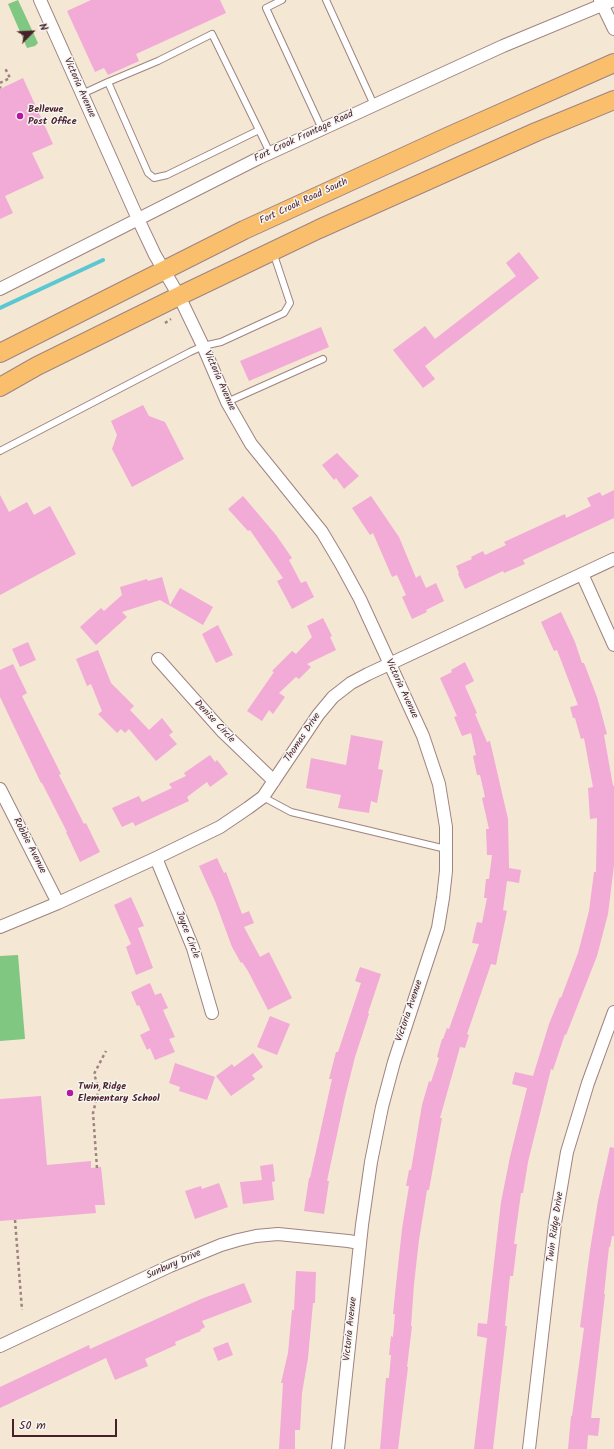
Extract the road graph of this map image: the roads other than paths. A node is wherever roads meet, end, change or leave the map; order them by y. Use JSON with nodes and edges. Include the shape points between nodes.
{"nodes":[{"id":1,"x":40,"y":0,"type":"edge"},
{"id":2,"x":282,"y":0,"type":"edge"},
{"id":3,"x":326,"y":0,"type":"edge"},
{"id":4,"x":614,"y":0,"type":"edge"},
{"id":5,"x":601,"y":2,"type":"edge"},
{"id":6,"x":614,"y":29,"type":"edge"},
{"id":7,"x":614,"y":63,"type":"edge"},
{"id":8,"x":108,"y":82,"type":"junction"},
{"id":9,"x":82,"y":94,"type":"junction"},
{"id":10,"x":614,"y":100,"type":"edge"},
{"id":11,"x":374,"y":105,"type":"junction"},
{"id":12,"x":322,"y":129,"type":"junction"},
{"id":13,"x":259,"y":130,"type":"junction"},
{"id":14,"x":270,"y":153,"type":"junction"},
{"id":15,"x":138,"y":218,"type":"junction"},
{"id":16,"x":272,"y":251,"type":"junction"},
{"id":17,"x":165,"y":271,"type":"junction"},
{"id":18,"x":0,"y":289,"type":"edge"},
{"id":19,"x":179,"y":296,"type":"junction"},
{"id":20,"x":203,"y":346,"type":"junction"},
{"id":21,"x":0,"y":353,"type":"edge"},
{"id":22,"x":323,"y":359,"type":"dead end"},
{"id":23,"x":0,"y":387,"type":"edge"},
{"id":24,"x":227,"y":402,"type":"junction"},
{"id":25,"x":0,"y":452,"type":"edge"},
{"id":26,"x":614,"y":559,"type":"edge"},
{"id":27,"x":582,"y":574,"type":"junction"},
{"id":28,"x":614,"y":645,"type":"edge"},
{"id":29,"x":158,"y":658,"type":"dead end"},
{"id":30,"x":389,"y":664,"type":"junction"},
{"id":31,"x":274,"y":781,"type":"junction"},
{"id":32,"x":0,"y":789,"type":"edge"},
{"id":33,"x":262,"y":797,"type":"junction"},
{"id":34,"x":446,"y":849,"type":"junction"},
{"id":35,"x":156,"y":858,"type":"junction"},
{"id":36,"x":58,"y":904,"type":"junction"},
{"id":37,"x":0,"y":927,"type":"edge"},
{"id":38,"x":614,"y":1012,"type":"edge"},
{"id":39,"x":212,"y":1013,"type":"dead end"},
{"id":40,"x":360,"y":1243,"type":"junction"},
{"id":41,"x":0,"y":1346,"type":"edge"},
{"id":42,"x":338,"y":1449,"type":"edge"},
{"id":43,"x":529,"y":1449,"type":"edge"}],
"edges":[{"from":1,"to":9,"type":"street","name":"Victoria Avenue"},
{"from":2,"to":12,"type":"lane","via":[[266,8]]},
{"from":3,"to":11,"type":"lane"},
{"from":4,"to":5,"type":"street","name":"Fort Crook Frontage Road"},
{"from":5,"to":6,"type":"street"},
{"from":5,"to":11,"type":"street","name":"Fort Crook Frontage Road"},
{"from":7,"to":17,"type":"main road","name":"Fort Crook Road South","via":[[327,191]]},
{"from":8,"to":9,"type":"lane"},
{"from":8,"to":13,"type":"lane","via":[[212,34]]},
{"from":8,"to":13,"type":"lane","via":[[148,173],[154,178],[167,175]]},
{"from":9,"to":15,"type":"street","name":"Victoria Avenue"},
{"from":10,"to":16,"type":"main road","via":[[536,132]]},
{"from":11,"to":12,"type":"street","name":"Fort Crook Frontage Road"},
{"from":12,"to":14,"type":"street","name":"Fort Crook Frontage Road"},
{"from":13,"to":14,"type":"lane"},
{"from":14,"to":15,"type":"street","name":"Fort Crook Frontage Road"},
{"from":15,"to":17,"type":"street","name":"Victoria Avenue"},
{"from":15,"to":18,"type":"street","name":"Fort Crook Frontage Road"},
{"from":16,"to":19,"type":"main road"},
{"from":16,"to":20,"type":"lane","via":[[290,303],[284,314],[221,342]]},
{"from":17,"to":19,"type":"street","name":"Victoria Avenue"},
{"from":17,"to":21,"type":"main road","name":"Fort Crook Road South"},
{"from":19,"to":20,"type":"street","name":"Victoria Avenue"},
{"from":19,"to":23,"type":"main road"},
{"from":20,"to":24,"type":"street","name":"Victoria Avenue"},
{"from":20,"to":25,"type":"lane"},
{"from":22,"to":24,"type":"lane"},
{"from":24,"to":30,"type":"street","name":"Victoria Avenue","via":[[251,444],[322,532],[360,599]]},
{"from":26,"to":27,"type":"street","name":"Thomas Drive"},
{"from":27,"to":28,"type":"street"},
{"from":27,"to":30,"type":"street","name":"Thomas Drive"},
{"from":29,"to":31,"type":"street","name":"Denise Circle","via":[[223,732]]},
{"from":30,"to":31,"type":"street","name":"Thomas Drive","via":[[351,683],[333,697]]},
{"from":30,"to":34,"type":"street","name":"Victoria Avenue","via":[[432,760],[443,805]]},
{"from":31,"to":33,"type":"street","name":"Thomas Drive"},
{"from":32,"to":36,"type":"street","name":"Robbie Avenue"},
{"from":33,"to":34,"type":"lane","via":[[291,812]]},
{"from":33,"to":35,"type":"street","name":"Thomas Drive","via":[[220,827]]},
{"from":34,"to":40,"type":"street","name":"Victoria Avenue","via":[[446,871],[438,928],[396,1054],[384,1100],[371,1162]]},
{"from":35,"to":36,"type":"street","name":"Thomas Drive"},
{"from":35,"to":39,"type":"street","name":"Joyce Circle","via":[[193,948]]},
{"from":36,"to":37,"type":"street","name":"Thomas Drive"},
{"from":38,"to":43,"type":"street","name":"Twin Ridge Drive","via":[[588,1083],[567,1152],[555,1223]]},
{"from":40,"to":41,"type":"street","name":"Sunbury Drive","via":[[278,1234],[232,1241],[170,1266]]},
{"from":40,"to":42,"type":"street","name":"Victoria Avenue"}]}
